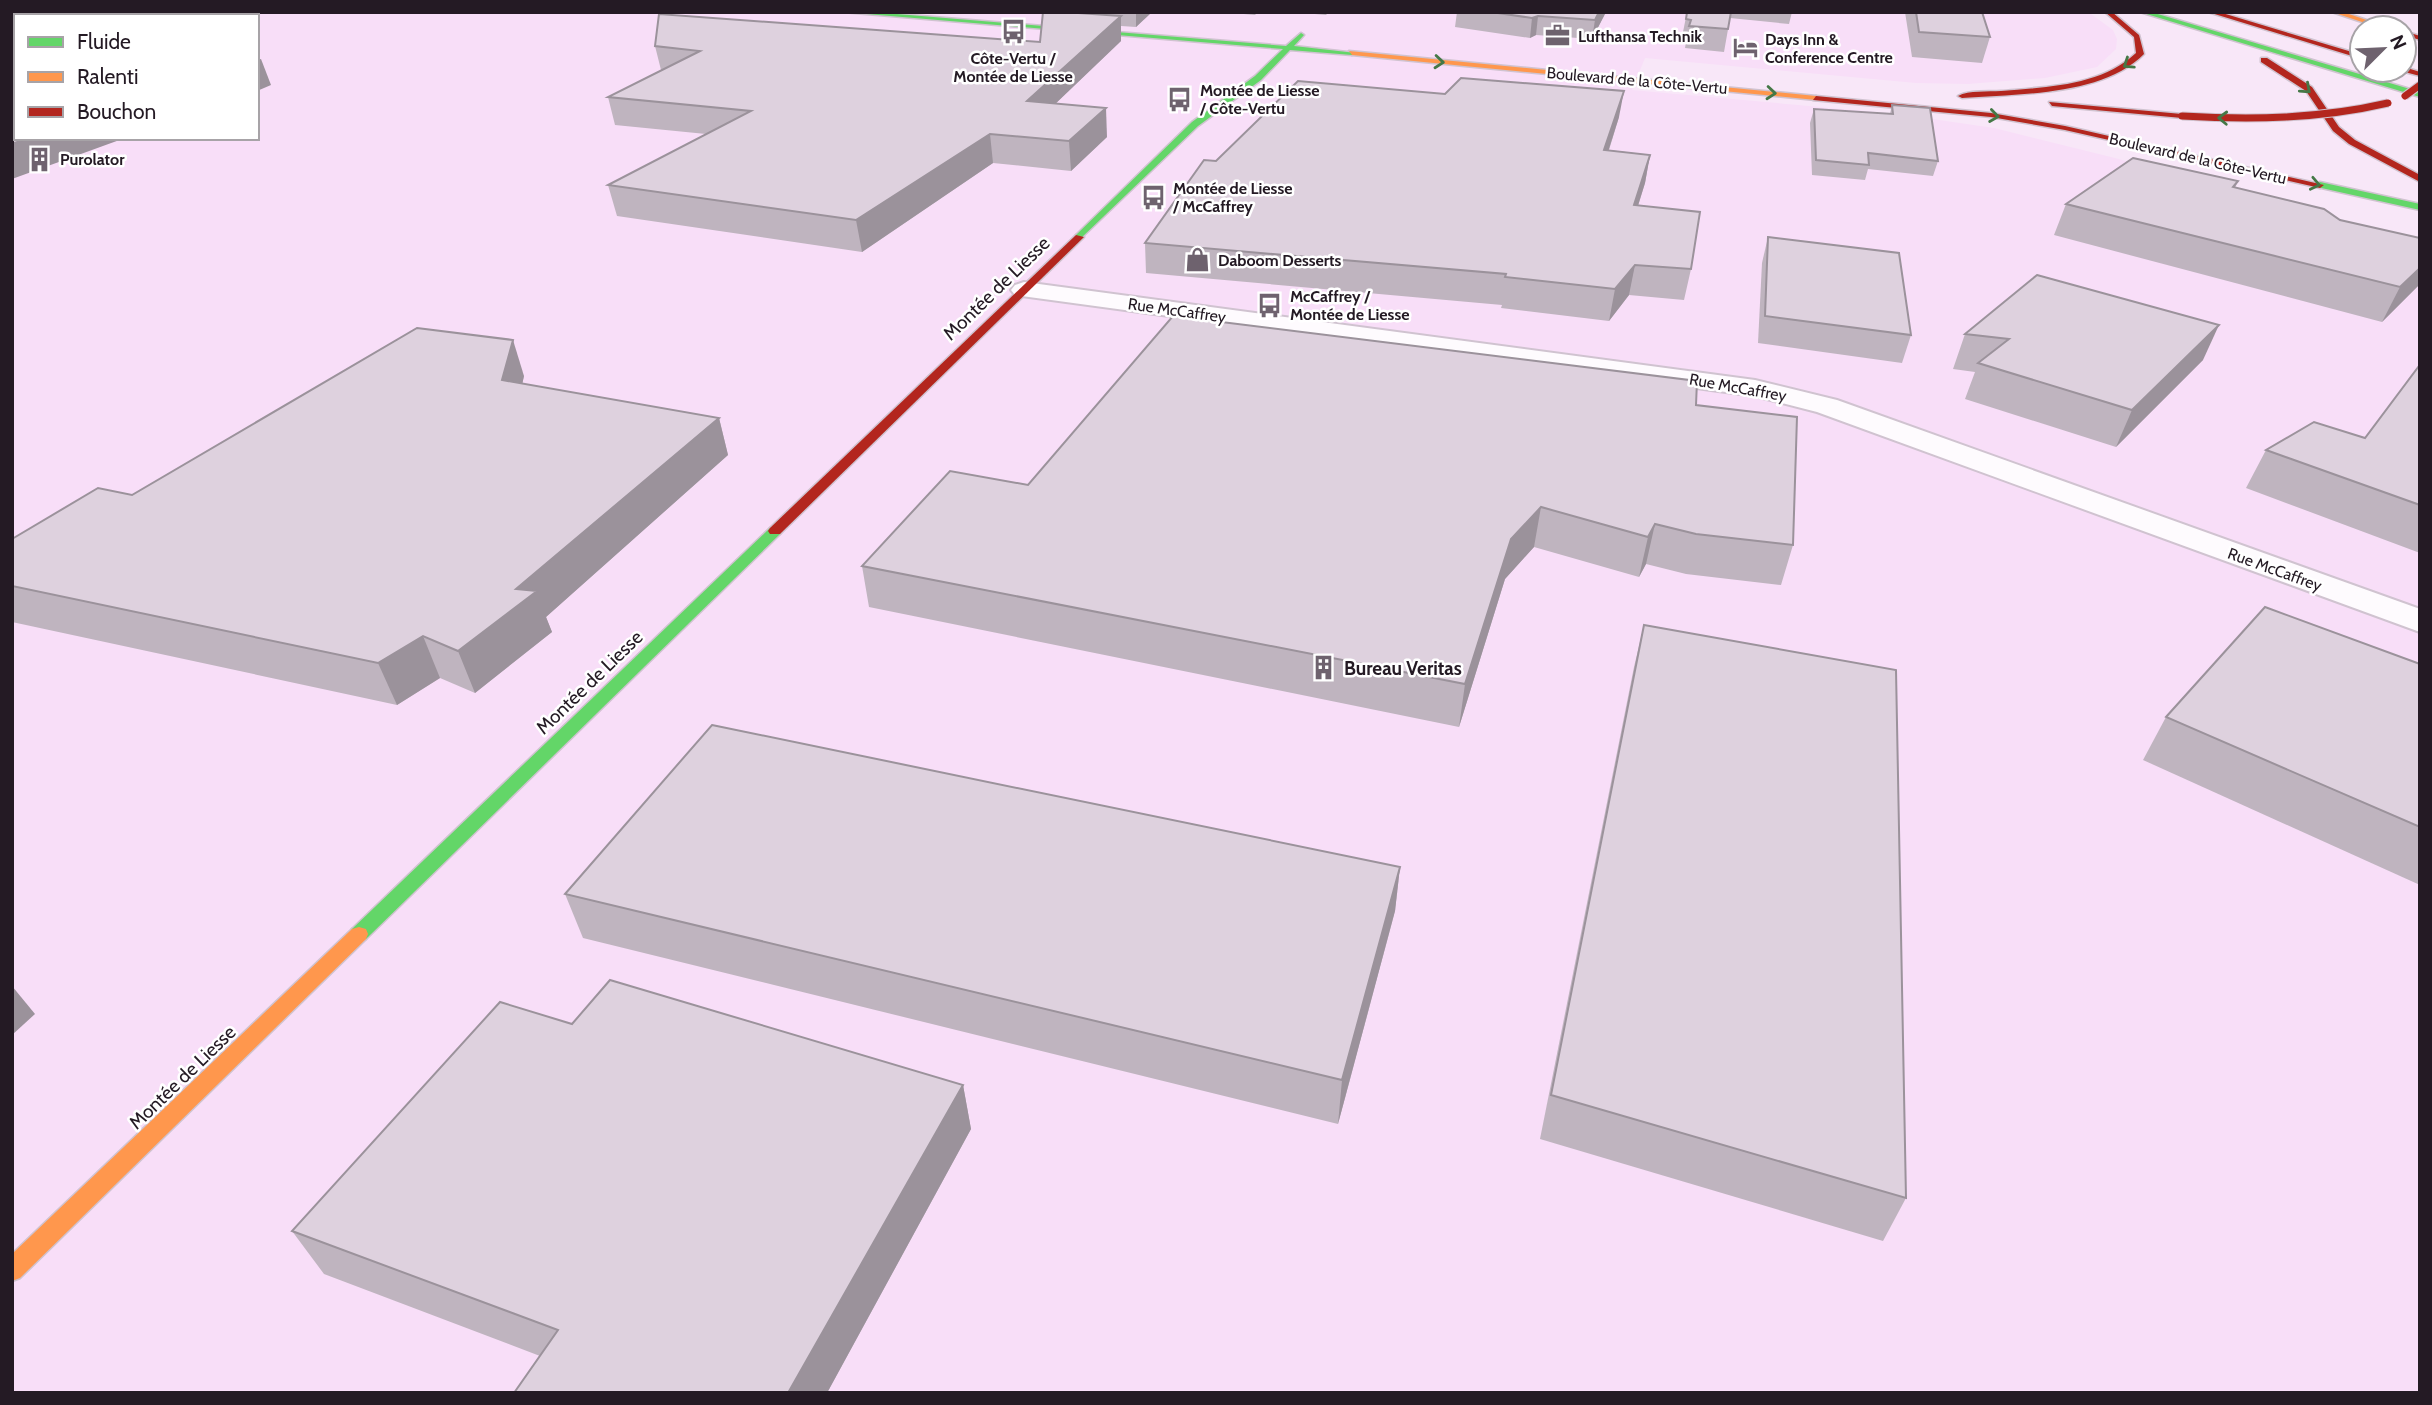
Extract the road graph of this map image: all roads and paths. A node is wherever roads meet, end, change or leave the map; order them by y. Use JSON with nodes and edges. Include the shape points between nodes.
{"nodes":[{"id":1,"x":846,"y":12,"type":"edge"},
{"id":2,"x":989,"y":12,"type":"edge"},
{"id":3,"x":2108,"y":12,"type":"edge"},
{"id":4,"x":2143,"y":12,"type":"edge"},
{"id":5,"x":2211,"y":12,"type":"edge"},
{"id":6,"x":2266,"y":12,"type":"edge"},
{"id":7,"x":1269,"y":33,"type":"junction"},
{"id":8,"x":1157,"y":36,"type":"junction"},
{"id":9,"x":2348,"y":36,"type":"edge"},
{"id":10,"x":2231,"y":38,"type":"junction"},
{"id":11,"x":1296,"y":42,"type":"junction"},
{"id":12,"x":1255,"y":44,"type":"junction"},
{"id":13,"x":2348,"y":53,"type":"edge"},
{"id":14,"x":1242,"y":58,"type":"dead end"},
{"id":15,"x":1398,"y":58,"type":"junction"},
{"id":16,"x":1217,"y":59,"type":"dead end"},
{"id":17,"x":1258,"y":78,"type":"junction"},
{"id":18,"x":1224,"y":80,"type":"dead end"},
{"id":19,"x":2420,"y":85,"type":"edge"},
{"id":20,"x":1962,"y":96,"type":"junction"},
{"id":21,"x":2412,"y":99,"type":"edge"},
{"id":22,"x":1195,"y":124,"type":"junction"},
{"id":23,"x":2065,"y":128,"type":"junction"},
{"id":24,"x":2420,"y":178,"type":"edge"},
{"id":25,"x":2270,"y":191,"type":"dead end"},
{"id":26,"x":2420,"y":207,"type":"edge"},
{"id":27,"x":1024,"y":290,"type":"junction"},
{"id":28,"x":2420,"y":621,"type":"edge"},
{"id":29,"x":12,"y":1270,"type":"edge"}],
"edges":[{"from":1,"to":8,"type":"main road","name":"Boulevard de la Côte-Vertu"},
{"from":2,"to":7,"type":"main road","name":"Boulevard de la Côte-Vertu"},
{"from":3,"to":20,"type":"main road","one_way":true,"via":[[2141,39],[2140,55],[2128,66],[2081,82]]},
{"from":4,"to":10,"type":"main road"},
{"from":5,"to":13,"type":"main road"},
{"from":6,"to":9,"type":"main road"},
{"from":7,"to":11,"type":"main road","name":"Boulevard de la Côte-Vertu"},
{"from":7,"to":12,"type":"main road"},
{"from":8,"to":12,"type":"main road","name":"Boulevard de la Côte-Vertu"},
{"from":8,"to":16,"type":"main road"},
{"from":10,"to":21,"type":"main road"},
{"from":10,"to":24,"type":"main road","one_way":true,"via":[[2309,89],[2336,129],[2352,142]]},
{"from":11,"to":12,"type":"main road","name":"Boulevard de la Côte-Vertu"},
{"from":11,"to":15,"type":"main road","name":"Boulevard de la Côte-Vertu"},
{"from":11,"to":17,"type":"main road","name":"Montée de Liesse"},
{"from":11,"to":20,"type":"main road","name":"Boulevard de la Côte-Vertu"},
{"from":12,"to":14,"type":"main road"},
{"from":15,"to":17,"type":"main road","via":[[1298,68]]},
{"from":15,"to":23,"type":"main road","name":"Boulevard de la Côte-Vertu","one_way":true,"via":[[1926,108]]},
{"from":17,"to":22,"type":"main road","name":"Montée de Liesse"},
{"from":18,"to":22,"type":"main road","name":"Montée de Liesse"},
{"from":19,"to":21,"type":"main road","name":"Boulevard de la Côte-Vertu","bridge":true},
{"from":21,"to":20,"type":"main road","name":"Boulevard de la Côte-Vertu","one_way":true,"bridge":true,"via":[[2316,116],[2260,119]]},
{"from":22,"to":27,"type":"main road","name":"Montée de Liesse"},
{"from":23,"to":25,"type":"main road"},
{"from":23,"to":26,"type":"main road","name":"Boulevard de la Côte-Vertu","one_way":true},
{"from":27,"to":28,"type":"street","name":"Rue McCaffrey","via":[[1781,394]]},
{"from":27,"to":29,"type":"main road","name":"Montée de Liesse"}]}
